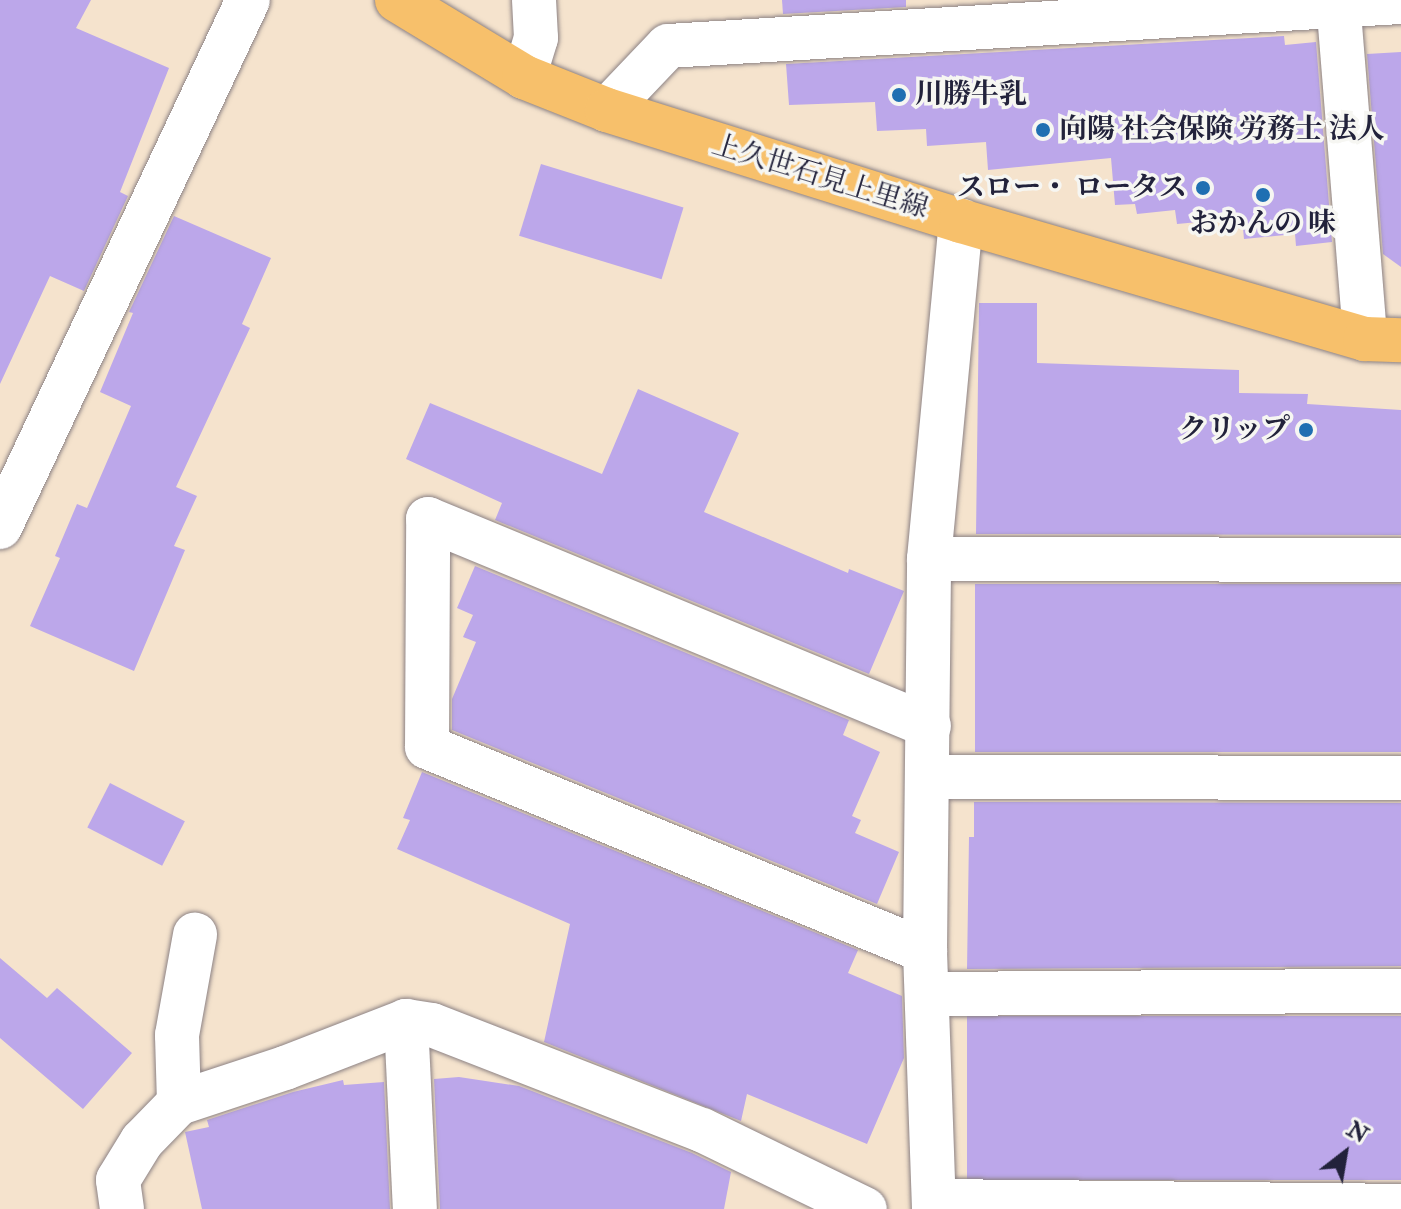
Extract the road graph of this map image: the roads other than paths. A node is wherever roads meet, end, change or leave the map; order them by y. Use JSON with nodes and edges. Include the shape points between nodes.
{"nodes":[{"id":1,"x":248,"y":0,"type":"edge"},
{"id":2,"x":397,"y":0,"type":"edge"},
{"id":3,"x":534,"y":0,"type":"edge"},
{"id":4,"x":1401,"y":2,"type":"edge"},
{"id":5,"x":1338,"y":4,"type":"edge"},
{"id":6,"x":524,"y":77,"type":"junction"},
{"id":7,"x":607,"y":110,"type":"junction"},
{"id":8,"x":961,"y":221,"type":"junction"},
{"id":9,"x":1383,"y":339,"type":"edge"},
{"id":10,"x":0,"y":527,"type":"edge"},
{"id":11,"x":929,"y":559,"type":"junction"},
{"id":12,"x":1401,"y":560,"type":"edge"},
{"id":13,"x":929,"y":726,"type":"junction"},
{"id":14,"x":929,"y":777,"type":"junction"},
{"id":15,"x":1401,"y":778,"type":"edge"},
{"id":16,"x":195,"y":935,"type":"dead end"},
{"id":17,"x":925,"y":951,"type":"junction"},
{"id":18,"x":1401,"y":991,"type":"edge"},
{"id":19,"x":928,"y":994,"type":"junction"},
{"id":20,"x":406,"y":1021,"type":"junction"},
{"id":21,"x":179,"y":1103,"type":"junction"},
{"id":22,"x":934,"y":1205,"type":"edge"},
{"id":23,"x":1401,"y":1206,"type":"edge"},
{"id":24,"x":122,"y":1209,"type":"edge"},
{"id":25,"x":415,"y":1209,"type":"edge"},
{"id":26,"x":865,"y":1209,"type":"edge"}],
"edges":[{"from":1,"to":10,"type":"street"},
{"from":2,"to":6,"type":"main road","name":"上久世石見上里線"},
{"from":3,"to":6,"type":"street","via":[[536,38]]},
{"from":4,"to":5,"type":"street"},
{"from":5,"to":7,"type":"street","via":[[668,46]]},
{"from":5,"to":9,"type":"street"},
{"from":6,"to":7,"type":"main road","name":"上久世石見上里線"},
{"from":7,"to":8,"type":"main road","name":"上久世石見上里線"},
{"from":8,"to":9,"type":"main road","name":"上久世石見上里線"},
{"from":8,"to":11,"type":"street"},
{"from":11,"to":12,"type":"street"},
{"from":11,"to":13,"type":"street"},
{"from":13,"to":14,"type":"street"},
{"from":13,"to":17,"type":"street","via":[[428,519],[427,747]]},
{"from":14,"to":15,"type":"street"},
{"from":14,"to":17,"type":"street"},
{"from":16,"to":21,"type":"street","via":[[177,1035]]},
{"from":17,"to":19,"type":"street"},
{"from":18,"to":19,"type":"street"},
{"from":19,"to":22,"type":"street"},
{"from":20,"to":21,"type":"street"},
{"from":20,"to":25,"type":"street"},
{"from":20,"to":26,"type":"street","via":[[432,1025],[702,1130]]},
{"from":21,"to":24,"type":"street","via":[[142,1141],[118,1180]]},
{"from":22,"to":23,"type":"street"}]}
